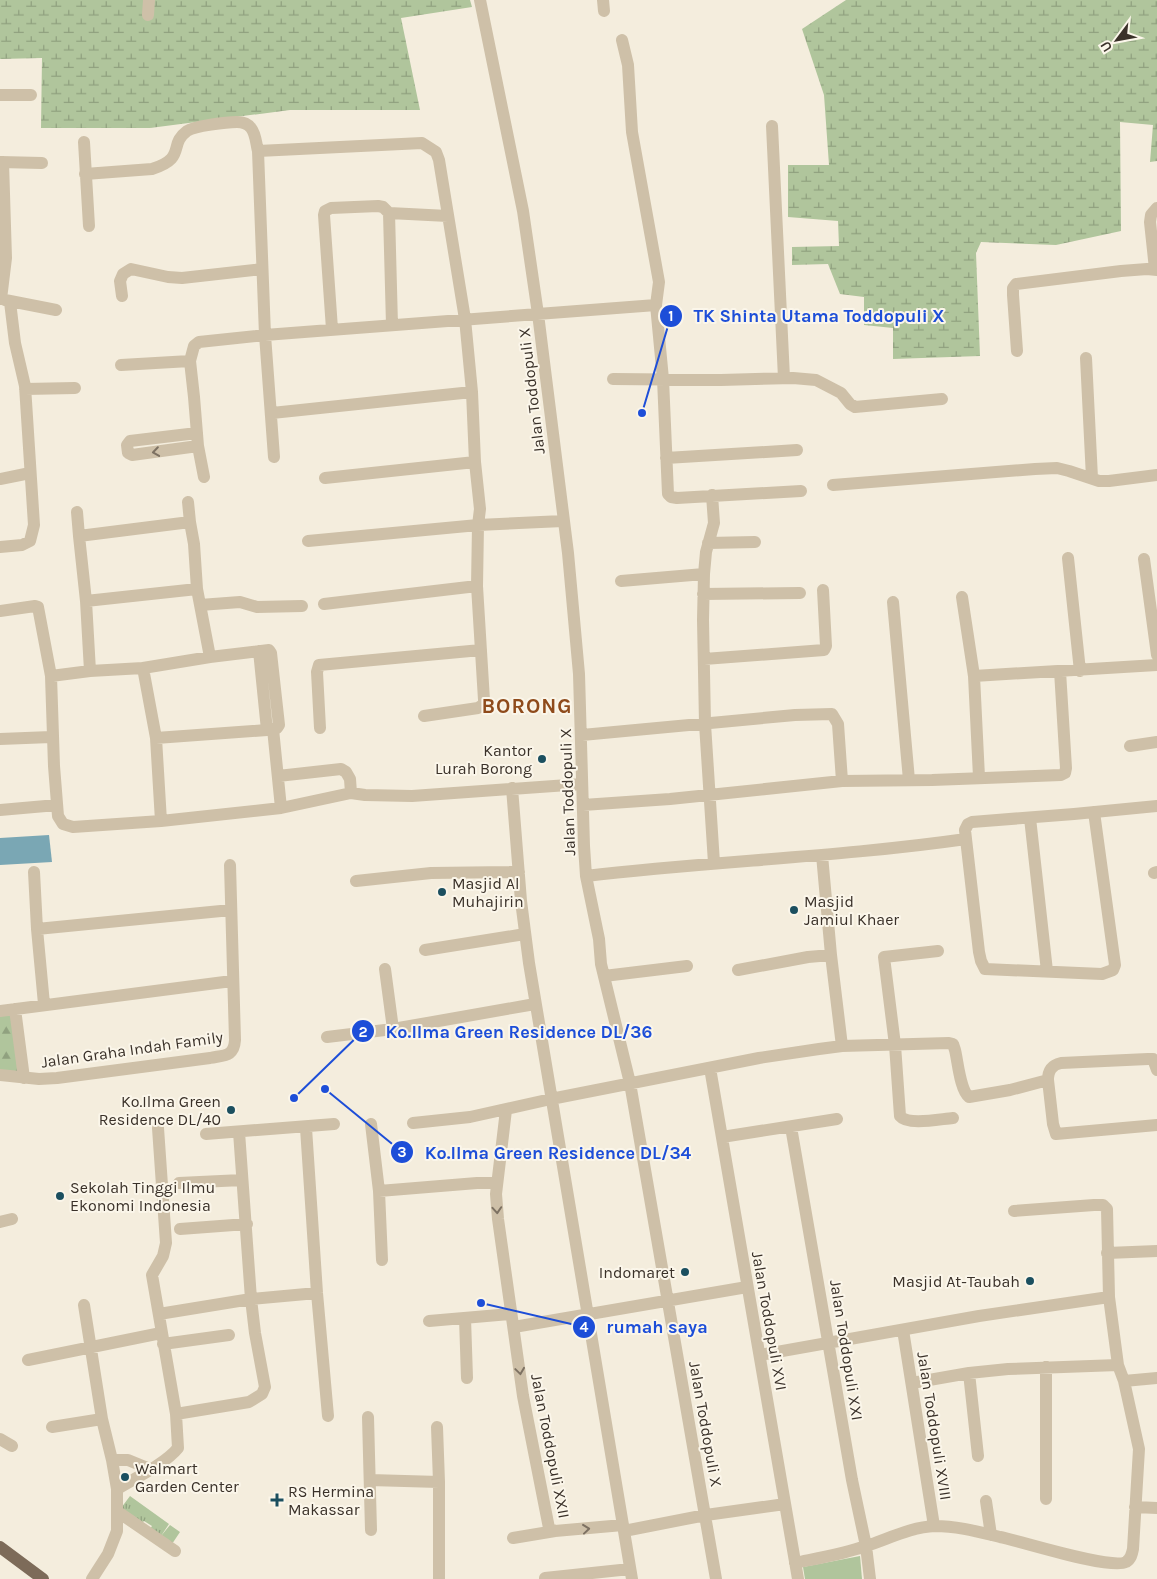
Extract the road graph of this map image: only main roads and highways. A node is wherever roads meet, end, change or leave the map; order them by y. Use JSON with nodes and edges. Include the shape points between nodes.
{"nodes":[{"id":1,"x":0,"y":1547,"type":"edge"},
{"id":2,"x":43,"y":1579,"type":"edge"}],
"edges":[{"from":1,"to":2,"type":"main road"}]}
